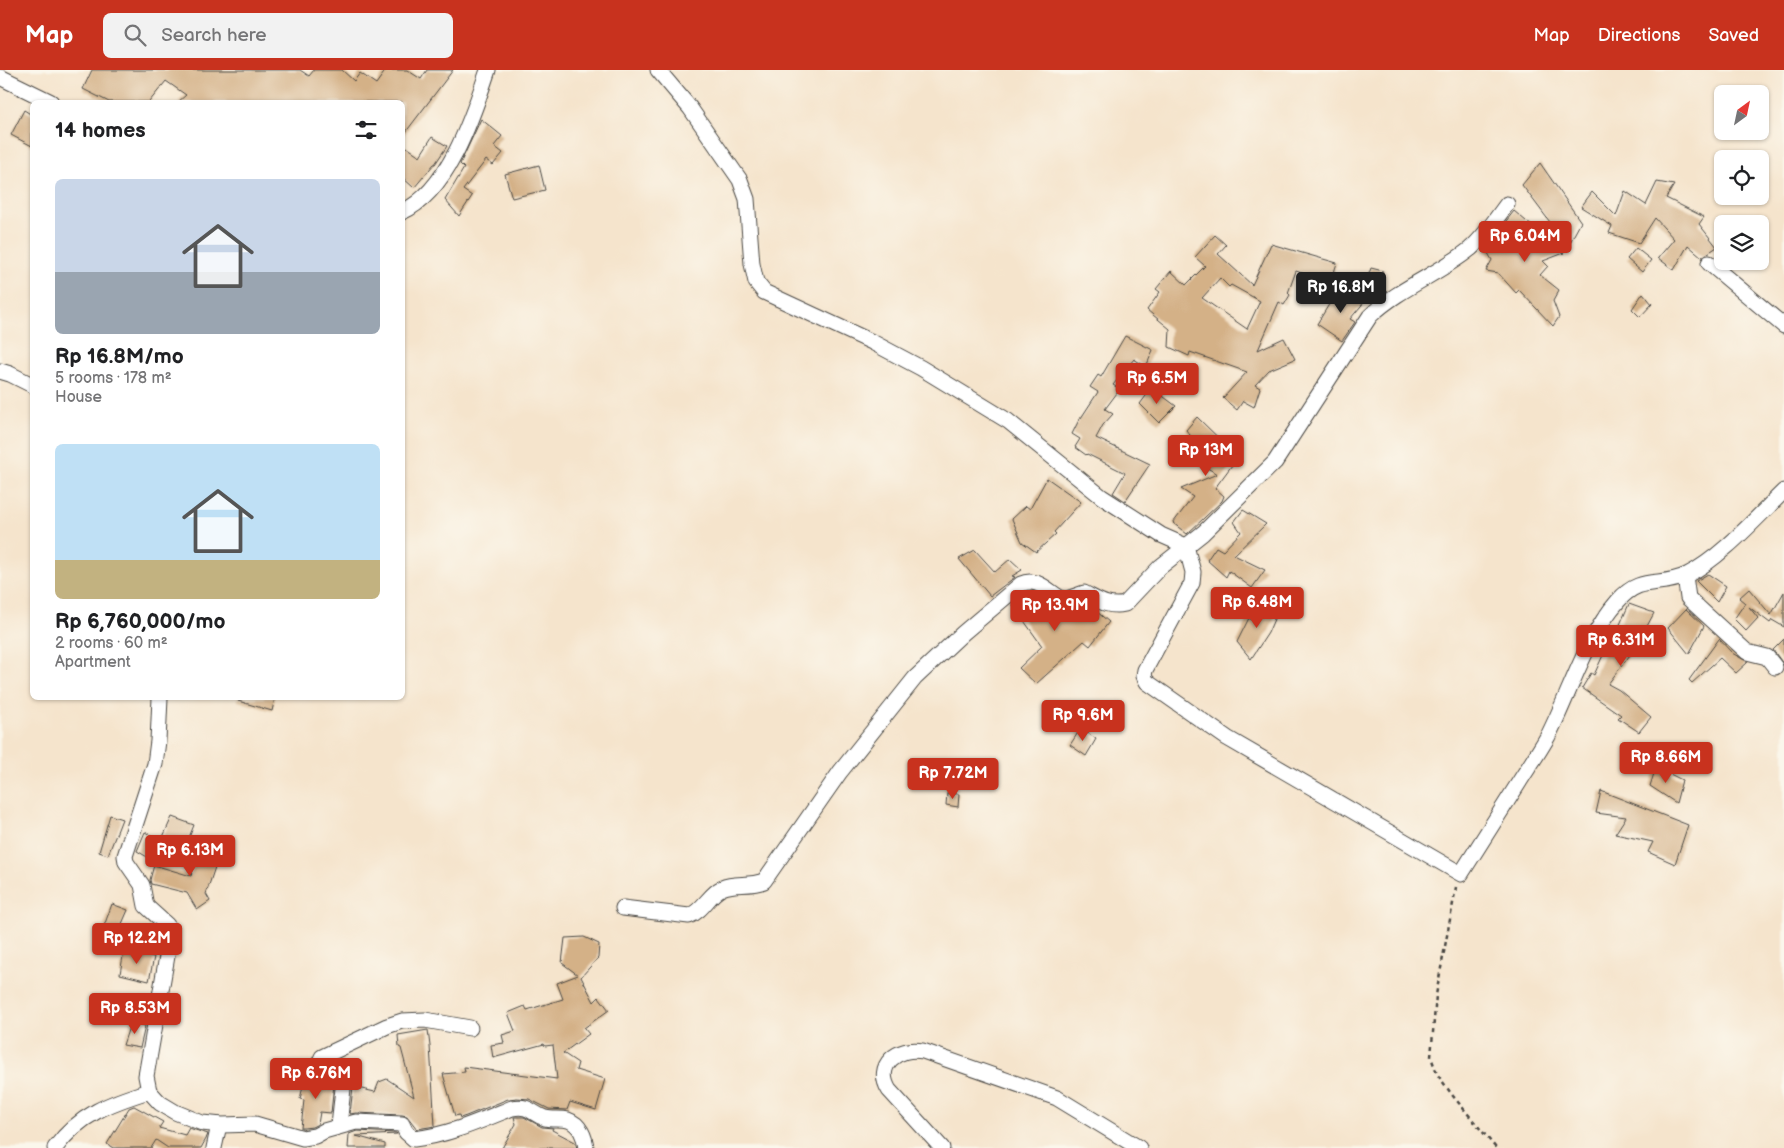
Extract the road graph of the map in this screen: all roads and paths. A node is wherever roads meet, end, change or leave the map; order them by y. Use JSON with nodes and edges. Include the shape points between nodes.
{"nodes":[{"id":1,"x":488,"y":70,"type":"edge"},
{"id":2,"x":658,"y":70,"type":"edge"},
{"id":3,"x":0,"y":77,"type":"edge"},
{"id":4,"x":47,"y":100,"type":"edge"},
{"id":5,"x":1507,"y":204,"type":"dead end"},
{"id":6,"x":405,"y":211,"type":"edge"},
{"id":7,"x":1709,"y":263,"type":"dead end"},
{"id":8,"x":1784,"y":326,"type":"edge"},
{"id":9,"x":0,"y":371,"type":"edge"},
{"id":10,"x":30,"y":384,"type":"edge"},
{"id":11,"x":1784,"y":490,"type":"edge"},
{"id":12,"x":1186,"y":546,"type":"junction"},
{"id":13,"x":1685,"y":576,"type":"junction"},
{"id":14,"x":1775,"y":667,"type":"dead end"},
{"id":15,"x":160,"y":700,"type":"edge"},
{"id":16,"x":1461,"y":874,"type":"junction"},
{"id":17,"x":623,"y":908,"type":"dead end"},
{"id":18,"x":470,"y":1028,"type":"dead end"},
{"id":19,"x":149,"y":1091,"type":"junction"},
{"id":20,"x":219,"y":1125,"type":"junction"},
{"id":21,"x":338,"y":1126,"type":"junction"},
{"id":22,"x":55,"y":1148,"type":"edge"},
{"id":23,"x":214,"y":1148,"type":"edge"},
{"id":24,"x":586,"y":1148,"type":"edge"},
{"id":25,"x":942,"y":1148,"type":"edge"},
{"id":26,"x":1139,"y":1148,"type":"edge"},
{"id":27,"x":1496,"y":1148,"type":"edge"}],
"edges":[{"from":1,"to":6,"type":"street","via":[[466,130],[447,166],[423,199]]},
{"from":2,"to":12,"type":"street","via":[[690,108],[740,180],[747,199],[752,264],[756,282],[764,292],[929,372],[1008,421],[1102,497],[1161,535]]},
{"from":3,"to":4,"type":"street"},
{"from":5,"to":12,"type":"street","via":[[1468,250],[1386,301],[1370,316],[1281,455]]},
{"from":7,"to":8,"type":"street"},
{"from":9,"to":10,"type":"street"},
{"from":11,"to":13,"type":"street","via":[[1717,554]]},
{"from":12,"to":16,"type":"street","via":[[1193,572],[1192,583],[1146,670],[1147,682],[1227,738]]},
{"from":12,"to":17,"type":"street","via":[[1160,567],[1125,604],[1104,604],[1084,593],[1064,600],[1042,585],[1026,581],[1021,584],[916,678],[840,772],[764,881],[721,888],[689,916]]},
{"from":13,"to":14,"type":"street","via":[[1688,598],[1747,652],[1767,657]]},
{"from":13,"to":16,"type":"street","via":[[1631,588],[1617,601],[1599,627],[1548,736]]},
{"from":15,"to":19,"type":"street","via":[[155,764],[125,856],[142,884],[146,906],[167,925],[170,939],[146,1076]]},
{"from":16,"to":27,"type":"path","via":[[1456,884],[1436,995],[1432,1057],[1437,1074]]},
{"from":18,"to":21,"type":"street","via":[[425,1020],[402,1022],[386,1026],[322,1057],[320,1067],[344,1080]]},
{"from":19,"to":20,"type":"street","via":[[175,1112],[202,1123]]},
{"from":19,"to":22,"type":"street","via":[[94,1111]]},
{"from":20,"to":21,"type":"street","via":[[255,1124],[303,1138]]},
{"from":20,"to":23,"type":"street"},
{"from":21,"to":24,"type":"street","via":[[368,1121],[402,1124],[414,1139],[451,1131],[519,1107],[544,1118],[570,1120],[579,1127]]},
{"from":25,"to":26,"type":"street","via":[[885,1083],[886,1070],[893,1056],[899,1053],[913,1049],[923,1051],[1046,1094],[1069,1104]]}]}
